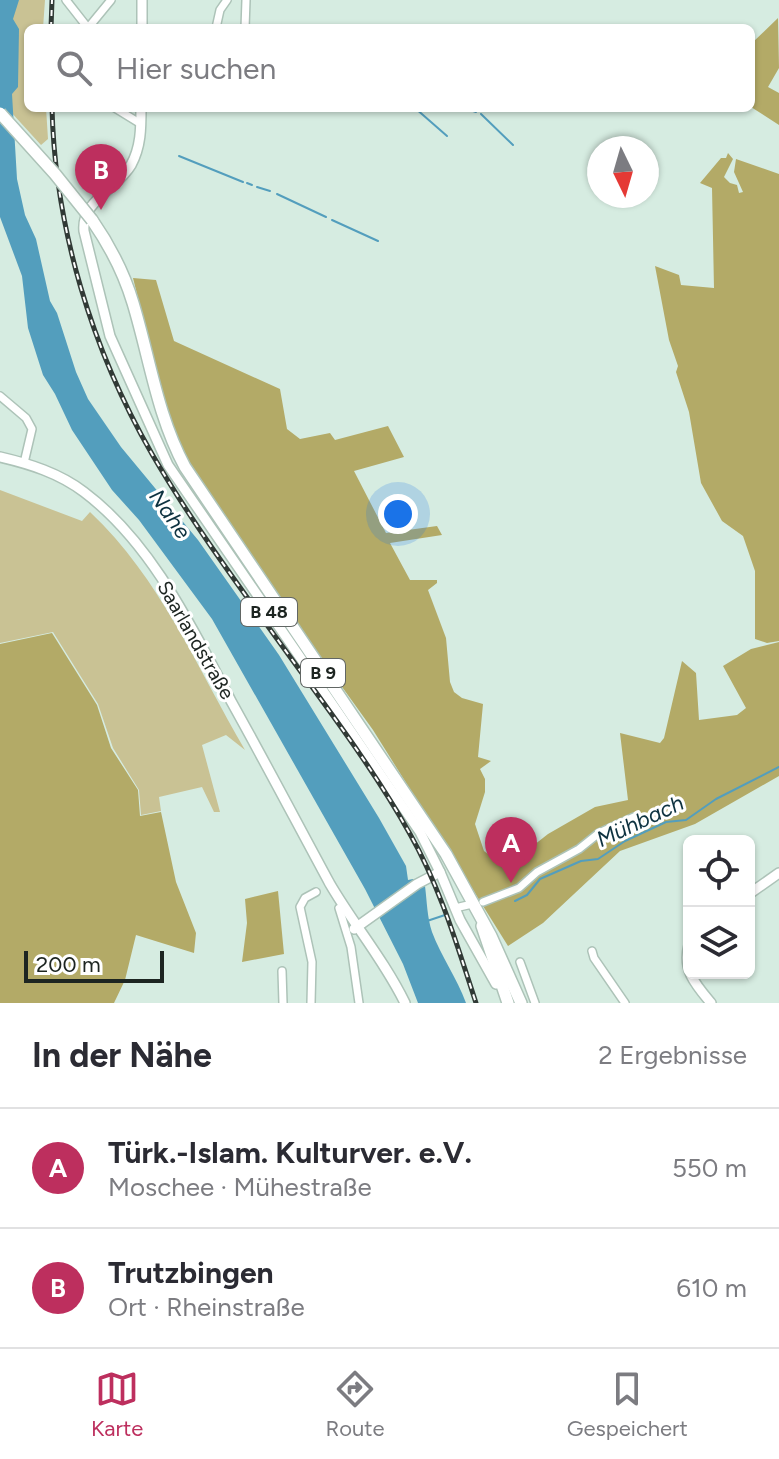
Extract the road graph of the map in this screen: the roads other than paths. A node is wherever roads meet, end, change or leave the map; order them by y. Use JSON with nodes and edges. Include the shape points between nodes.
{"nodes":[{"id":1,"x":66,"y":0,"type":"edge"},
{"id":2,"x":111,"y":0,"type":"edge"},
{"id":3,"x":142,"y":0,"type":"edge"},
{"id":4,"x":226,"y":0,"type":"edge"},
{"id":5,"x":246,"y":0,"type":"edge"},
{"id":6,"x":85,"y":24,"type":"edge"},
{"id":7,"x":91,"y":24,"type":"edge"},
{"id":8,"x":142,"y":24,"type":"edge"},
{"id":9,"x":217,"y":24,"type":"edge"},
{"id":10,"x":245,"y":24,"type":"edge"},
{"id":11,"x":122,"y":112,"type":"edge"},
{"id":12,"x":141,"y":112,"type":"edge"},
{"id":13,"x":0,"y":113,"type":"edge"},
{"id":14,"x":141,"y":124,"type":"junction"},
{"id":15,"x":0,"y":396,"type":"edge"},
{"id":16,"x":0,"y":457,"type":"edge"},
{"id":17,"x":24,"y":463,"type":"junction"},
{"id":18,"x":634,"y":817,"type":"dead end"},
{"id":19,"x":440,"y":872,"type":"junction"},
{"id":20,"x":779,"y":873,"type":"edge"},
{"id":21,"x":330,"y":884,"type":"junction"},
{"id":22,"x":755,"y":890,"type":"edge"},
{"id":23,"x":316,"y":892,"type":"dead end"},
{"id":24,"x":476,"y":906,"type":"junction"},
{"id":25,"x":339,"y":908,"type":"junction"},
{"id":26,"x":455,"y":908,"type":"junction"},
{"id":27,"x":360,"y":925,"type":"junction"},
{"id":28,"x":363,"y":939,"type":"junction"},
{"id":29,"x":350,"y":943,"type":"junction"},
{"id":30,"x":592,"y":951,"type":"dead end"},
{"id":31,"x":377,"y":954,"type":"junction"},
{"id":32,"x":520,"y":962,"type":"dead end"},
{"id":33,"x":282,"y":971,"type":"dead end"},
{"id":34,"x":693,"y":979,"type":"edge"},
{"id":35,"x":283,"y":1003,"type":"edge"},
{"id":36,"x":311,"y":1003,"type":"edge"},
{"id":37,"x":359,"y":1003,"type":"edge"},
{"id":38,"x":405,"y":1003,"type":"edge"},
{"id":39,"x":506,"y":1003,"type":"edge"},
{"id":40,"x":521,"y":1003,"type":"edge"},
{"id":41,"x":535,"y":1003,"type":"edge"},
{"id":42,"x":625,"y":1003,"type":"edge"},
{"id":43,"x":711,"y":1003,"type":"edge"}],
"edges":[{"from":1,"to":6,"type":"street"},
{"from":2,"to":7,"type":"street"},
{"from":3,"to":8,"type":"main road"},
{"from":4,"to":9,"type":"street"},
{"from":5,"to":10,"type":"street"},
{"from":11,"to":14,"type":"street"},
{"from":12,"to":14,"type":"main road","number":"B 48"},
{"from":13,"to":24,"type":"highway","number":"B 9","bridge":true,"via":[[55,174],[110,248],[128,290],[162,418],[185,467],[432,832]]},
{"from":14,"to":19,"type":"main road","number":"B 48","via":[[129,168],[84,219],[110,336],[183,490],[407,811]]},
{"from":15,"to":17,"type":"street","via":[[32,429]]},
{"from":16,"to":17,"type":"main road","name":"Saarlandstraße"},
{"from":17,"to":21,"type":"main road","name":"Saarlandstraße","via":[[85,493],[144,555],[197,637]]},
{"from":18,"to":24,"type":"street","via":[[599,833],[519,888]]},
{"from":19,"to":26,"type":"main road","number":"B 48"},
{"from":19,"to":27,"type":"main road"},
{"from":20,"to":22,"type":"main road"},
{"from":21,"to":25,"type":"main road","name":"Saarlandstraße"},
{"from":21,"to":27,"type":"main road","name":"Saarlandstraße"},
{"from":23,"to":36,"type":"street","via":[[300,907],[312,962]]},
{"from":24,"to":26,"type":"street"},
{"from":24,"to":39,"type":"highway"},
{"from":24,"to":40,"type":"highway","number":"B 9"},
{"from":25,"to":27,"type":"main road","name":"Saarlandstraße"},
{"from":25,"to":29,"type":"street"},
{"from":26,"to":39,"type":"main road","number":"B 48"},
{"from":27,"to":28,"type":"main road"},
{"from":27,"to":29,"type":"street","via":[[348,933]]},
{"from":27,"to":31,"type":"main road"},
{"from":28,"to":29,"type":"street"},
{"from":28,"to":31,"type":"main road"},
{"from":29,"to":37,"type":"street"},
{"from":30,"to":42,"type":"street"},
{"from":31,"to":38,"type":"main road"},
{"from":32,"to":41,"type":"street"},
{"from":33,"to":35,"type":"street"},
{"from":34,"to":43,"type":"main road"}]}
